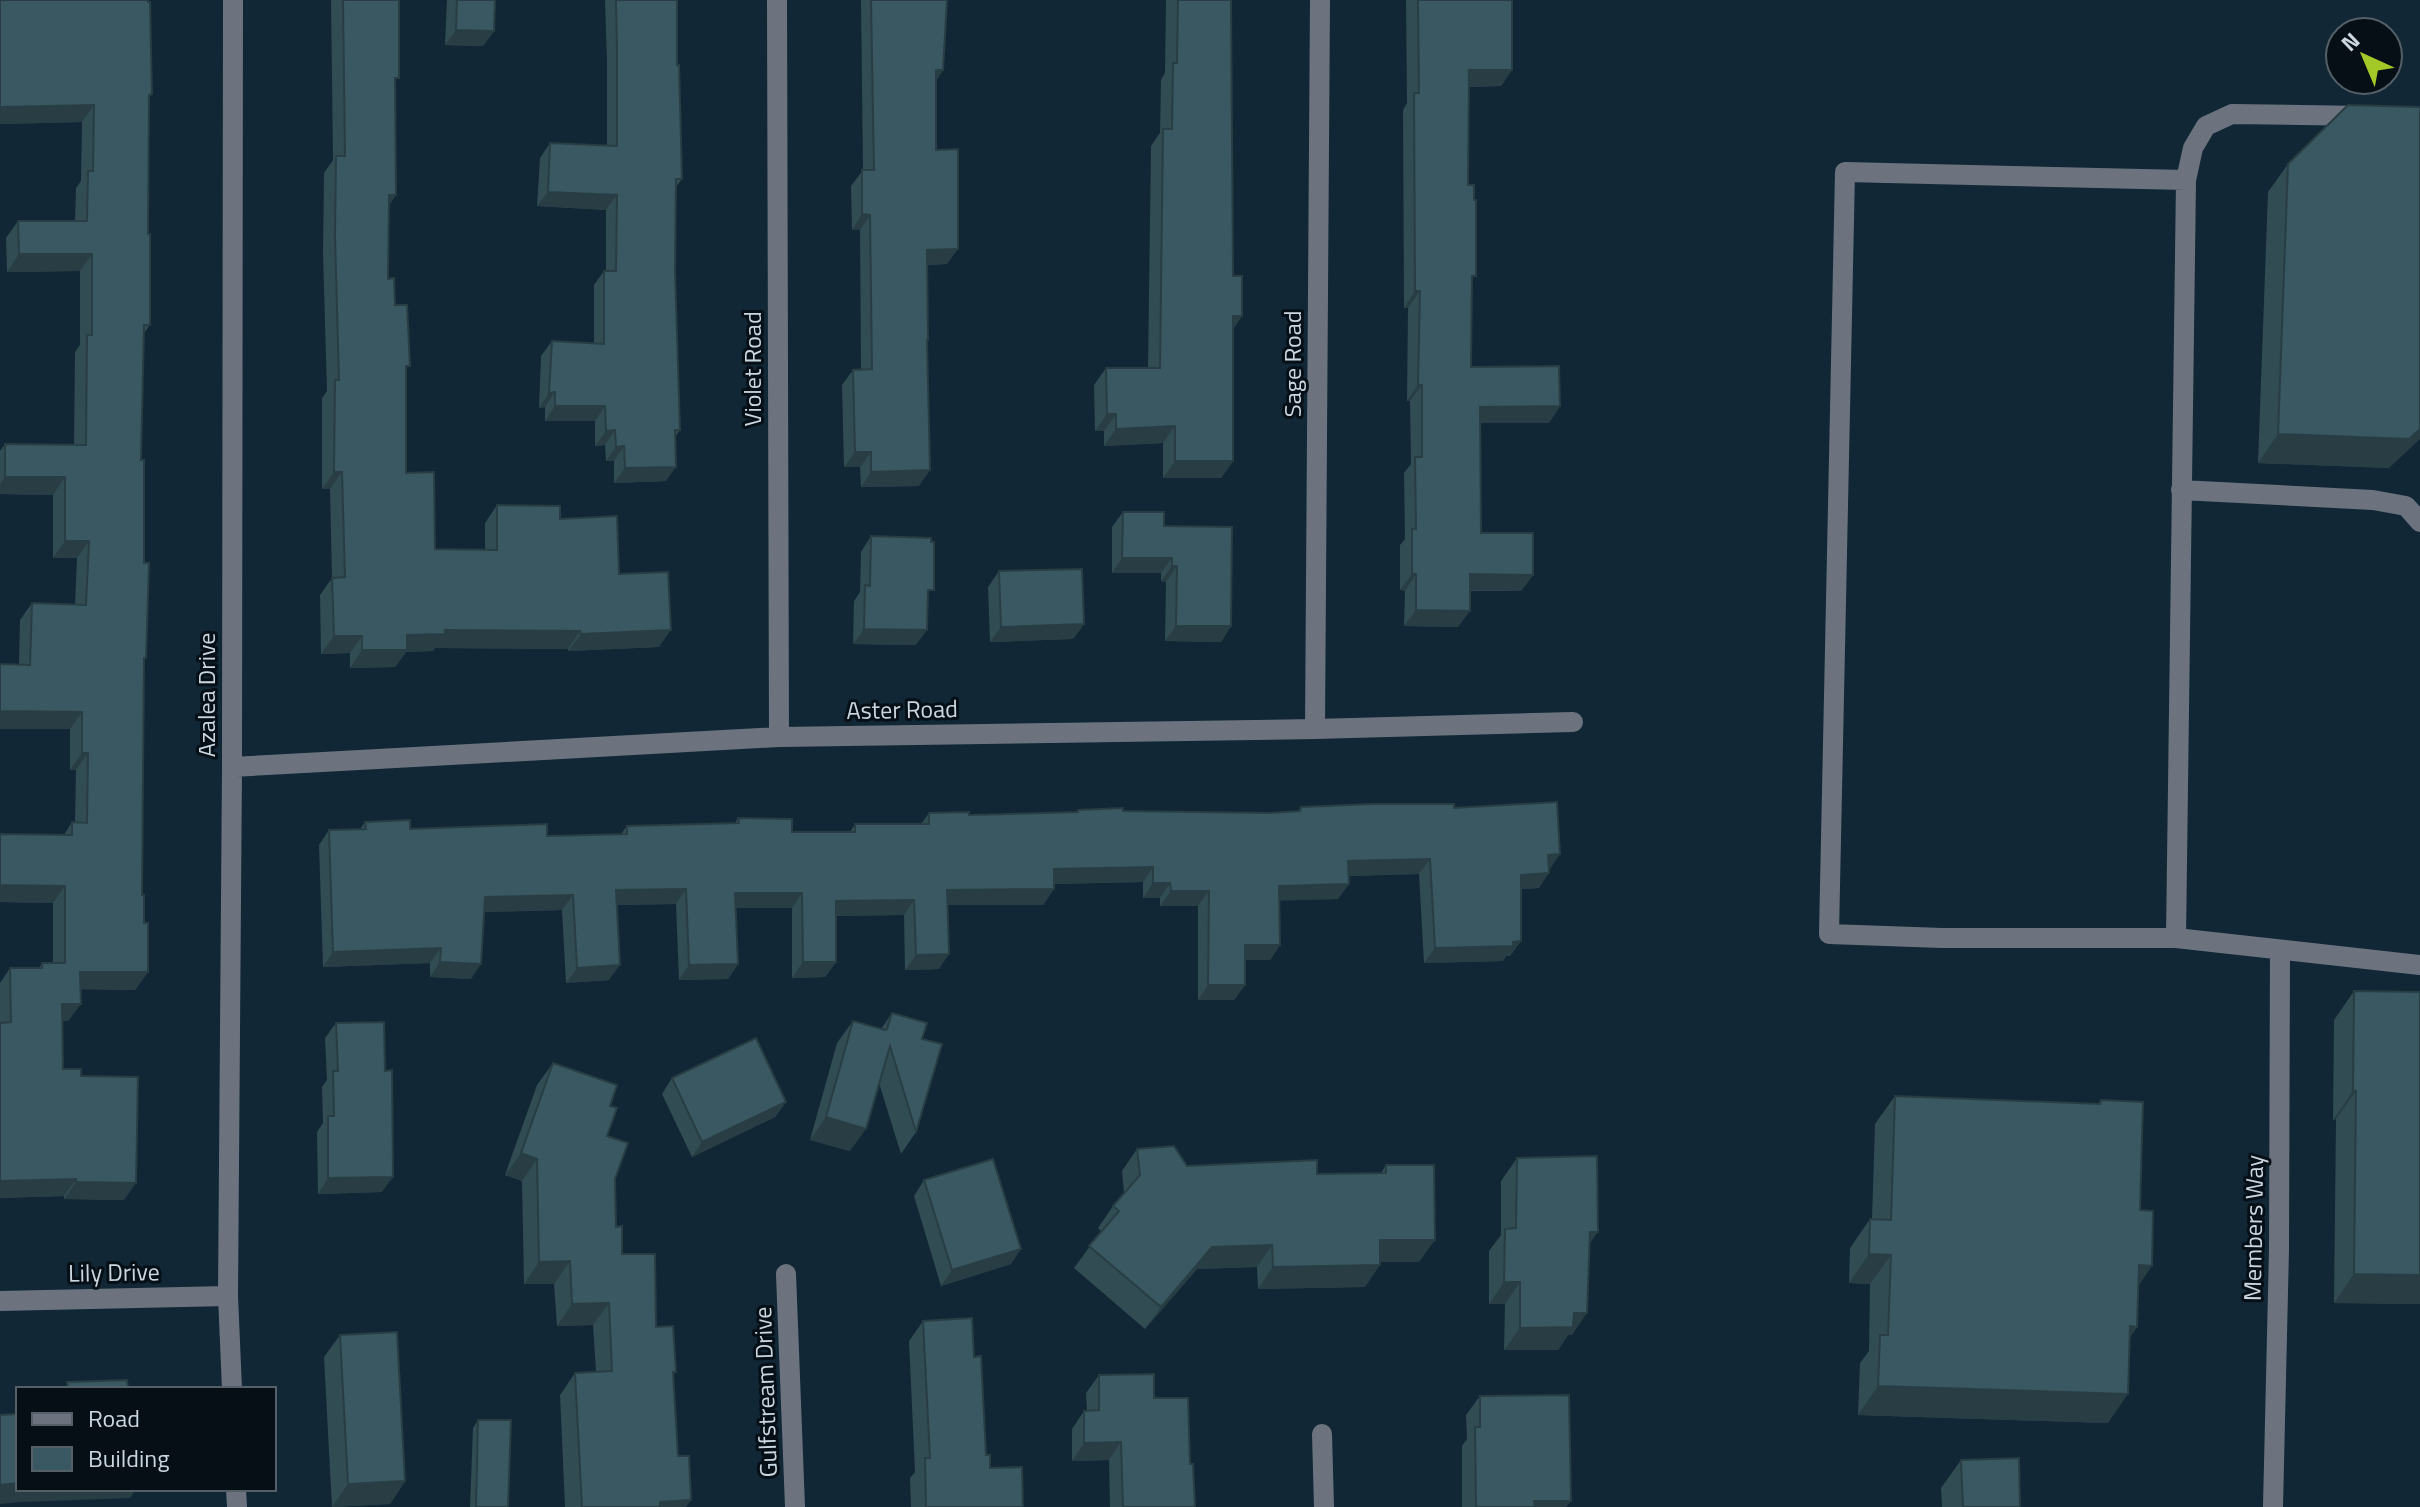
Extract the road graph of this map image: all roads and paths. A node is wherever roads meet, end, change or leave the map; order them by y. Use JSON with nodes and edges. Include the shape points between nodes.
{"nodes":[{"id":1,"x":233,"y":0,"type":"edge"},
{"id":2,"x":777,"y":0,"type":"edge"},
{"id":3,"x":1320,"y":0,"type":"edge"},
{"id":4,"x":2383,"y":116,"type":"edge"},
{"id":5,"x":2186,"y":180,"type":"junction"},
{"id":6,"x":2181,"y":490,"type":"junction"},
{"id":7,"x":2420,"y":522,"type":"edge"},
{"id":8,"x":1573,"y":722,"type":"dead end"},
{"id":9,"x":1315,"y":729,"type":"junction"},
{"id":10,"x":779,"y":737,"type":"junction"},
{"id":11,"x":232,"y":767,"type":"junction"},
{"id":12,"x":2176,"y":938,"type":"junction"},
{"id":13,"x":2280,"y":950,"type":"junction"},
{"id":14,"x":2420,"y":965,"type":"edge"},
{"id":15,"x":786,"y":1274,"type":"dead end"},
{"id":16,"x":228,"y":1296,"type":"junction"},
{"id":17,"x":0,"y":1301,"type":"edge"},
{"id":18,"x":232,"y":1387,"type":"edge"},
{"id":19,"x":1322,"y":1434,"type":"dead end"},
{"id":20,"x":795,"y":1507,"type":"edge"},
{"id":21,"x":1324,"y":1507,"type":"edge"},
{"id":22,"x":2273,"y":1507,"type":"edge"}],
"edges":[{"from":1,"to":11,"type":"street","name":"Azalea Drive"},
{"from":2,"to":10,"type":"street","name":"Violet Road"},
{"from":3,"to":9,"type":"street","name":"Sage Road"},
{"from":4,"to":5,"type":"street","via":[[2232,114],[2206,126],[2193,148]]},
{"from":5,"to":6,"type":"street"},
{"from":5,"to":12,"type":"street","via":[[1845,172],[1829,934]]},
{"from":6,"to":7,"type":"street","via":[[2373,500],[2406,506]]},
{"from":6,"to":12,"type":"street"},
{"from":8,"to":9,"type":"street","name":"Aster Road"},
{"from":9,"to":10,"type":"street","name":"Aster Road"},
{"from":10,"to":11,"type":"street","name":"Aster Road"},
{"from":11,"to":16,"type":"street","name":"Azalea Drive"},
{"from":12,"to":13,"type":"street"},
{"from":13,"to":14,"type":"street"},
{"from":13,"to":22,"type":"street","name":"Members Way"},
{"from":15,"to":20,"type":"street","name":"Gulfstream Drive"},
{"from":16,"to":17,"type":"street","name":"Lily Drive"},
{"from":16,"to":18,"type":"street","name":"Azalea Drive"},
{"from":19,"to":21,"type":"street"}]}
